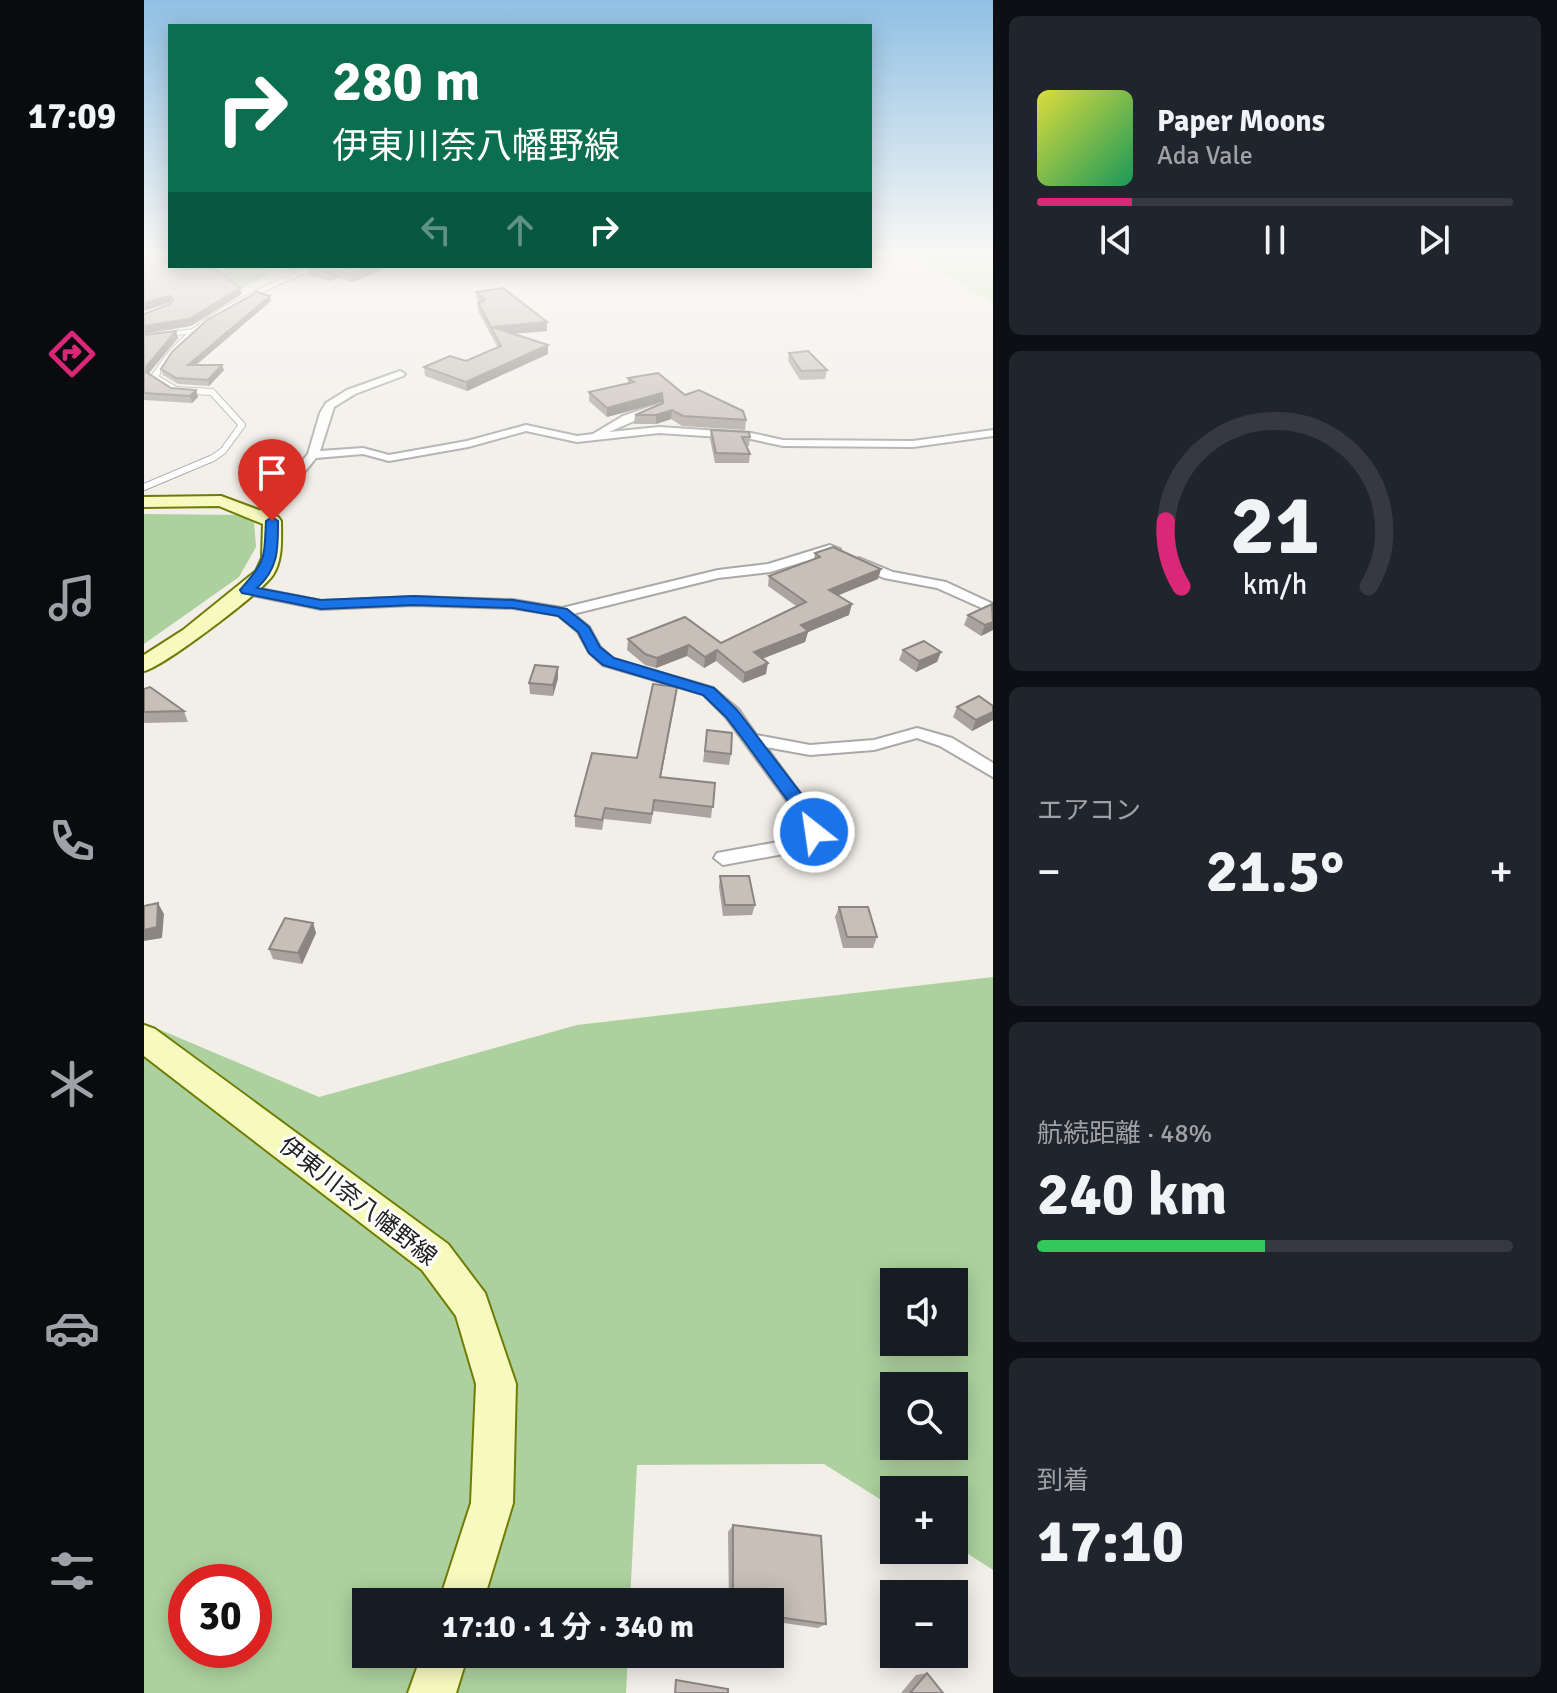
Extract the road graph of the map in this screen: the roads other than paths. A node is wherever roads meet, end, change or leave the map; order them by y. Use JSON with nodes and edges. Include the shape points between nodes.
{"nodes":[{"id":1,"x":195,"y":331,"type":"joint"},
{"id":2,"x":144,"y":337,"type":"edge"},
{"id":3,"x":400,"y":374,"type":"dead end"},
{"id":4,"x":657,"y":407,"type":"edge"},
{"id":5,"x":993,"y":433,"type":"edge"},
{"id":6,"x":592,"y":437,"type":"junction"},
{"id":7,"x":313,"y":455,"type":"junction"},
{"id":8,"x":144,"y":487,"type":"edge"},
{"id":9,"x":144,"y":502,"type":"edge"},
{"id":10,"x":263,"y":515,"type":"junction"},
{"id":11,"x":247,"y":590,"type":"junction"},
{"id":12,"x":993,"y":609,"type":"edge"},
{"id":13,"x":562,"y":612,"type":"junction"},
{"id":14,"x":144,"y":665,"type":"edge"},
{"id":15,"x":751,"y":739,"type":"junction"},
{"id":16,"x":992,"y":769,"type":"edge"},
{"id":17,"x":723,"y":858,"type":"dead end"},
{"id":18,"x":144,"y":1038,"type":"edge"},
{"id":19,"x":465,"y":1588,"type":"edge"},
{"id":20,"x":440,"y":1668,"type":"edge"},
{"id":21,"x":432,"y":1693,"type":"edge"}],
"edges":[{"from":1,"to":2,"type":"lane"},
{"from":1,"to":8,"type":"lane","via":[[161,359],[154,377],[176,390],[212,392],[242,425],[213,458]]},
{"from":3,"to":7,"type":"street","via":[[330,405]]},
{"from":4,"to":6,"type":"street"},
{"from":5,"to":6,"type":"street","via":[[913,444],[783,443],[659,430]]},
{"from":6,"to":7,"type":"street","via":[[577,439],[526,428],[389,458],[363,451]]},
{"from":7,"to":10,"type":"street"},
{"from":9,"to":10,"type":"main road","via":[[221,501]]},
{"from":10,"to":11,"type":"main road","via":[[272,521],[271,558]]},
{"from":11,"to":13,"type":"street","via":[[321,605],[428,601]]},
{"from":11,"to":14,"type":"main road"},
{"from":12,"to":13,"type":"street","via":[[941,585],[889,575],[830,549],[770,568],[718,574]]},
{"from":13,"to":15,"type":"street","via":[[584,630],[608,662],[708,691]]},
{"from":15,"to":16,"type":"street","via":[[810,750],[874,745],[917,733],[946,742]]},
{"from":15,"to":17,"type":"street","via":[[814,832],[794,846]]},
{"from":18,"to":19,"type":"main road","name":"伊東川奈八幡野線","via":[[435,1257],[472,1306],[496,1384],[492,1503]]},
{"from":20,"to":21,"type":"main road"}]}
